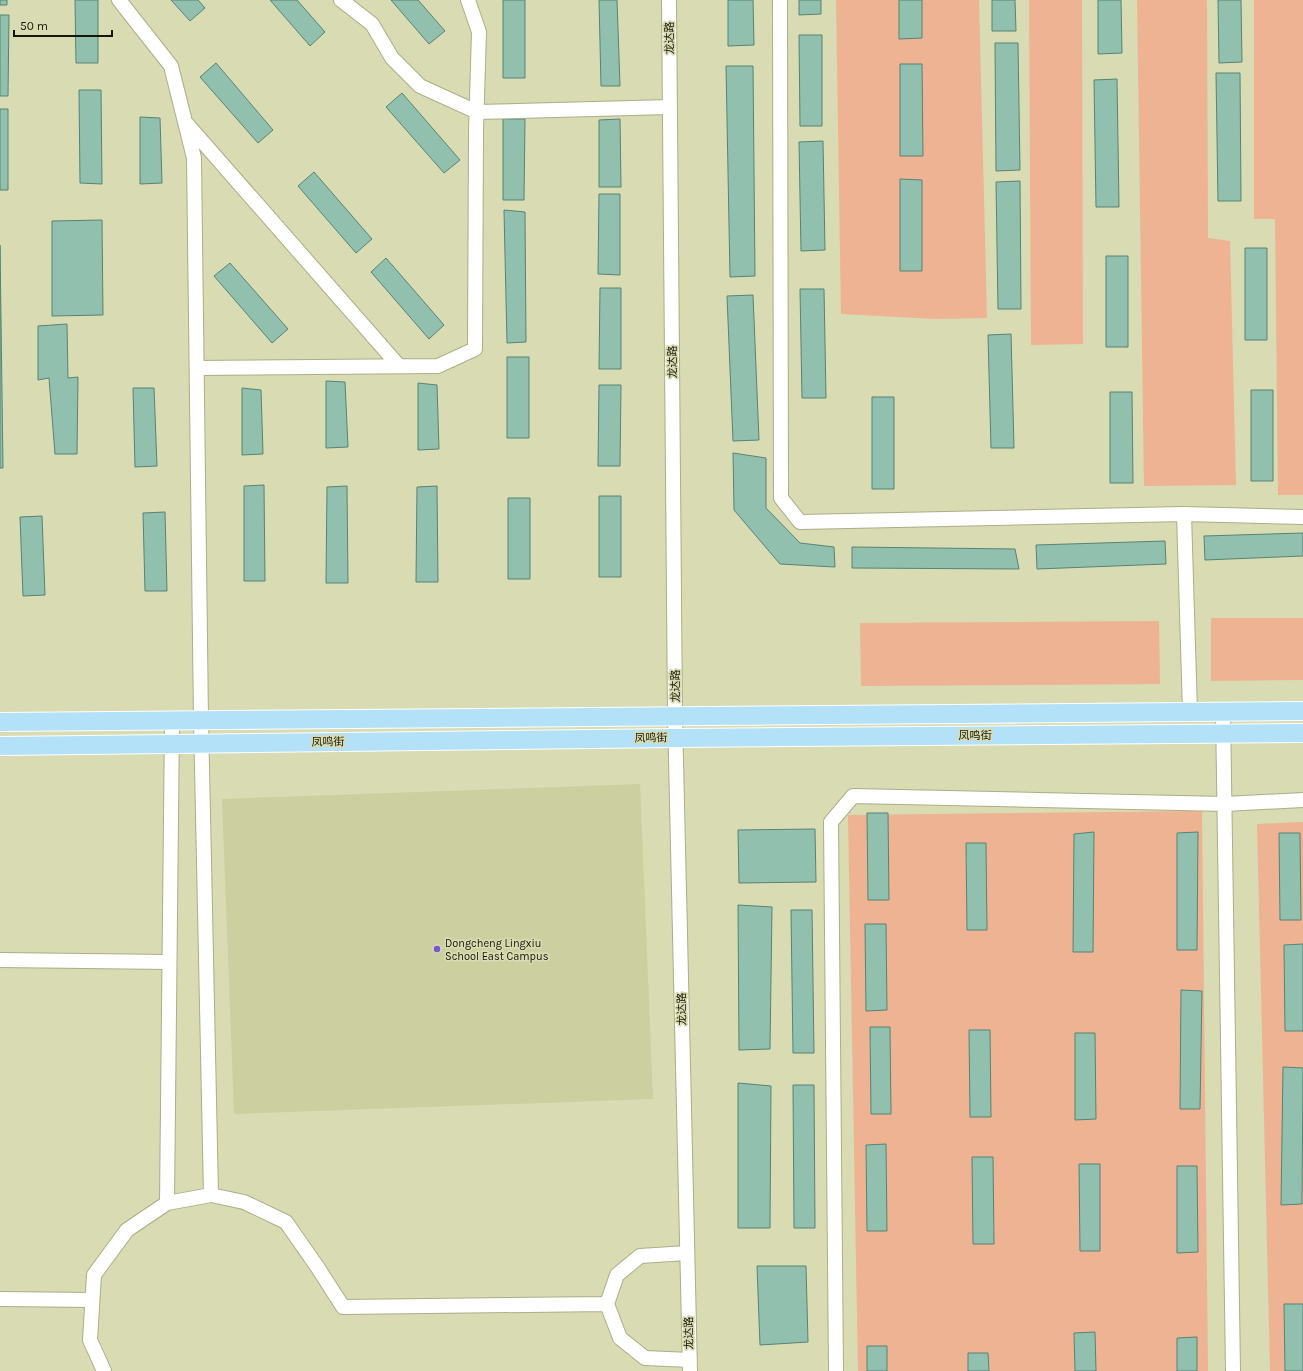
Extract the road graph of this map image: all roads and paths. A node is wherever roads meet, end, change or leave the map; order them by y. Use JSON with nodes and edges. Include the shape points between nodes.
{"nodes":[{"id":1,"x":119,"y":0,"type":"edge"},
{"id":2,"x":341,"y":0,"type":"edge"},
{"id":3,"x":468,"y":0,"type":"edge"},
{"id":4,"x":669,"y":0,"type":"edge"},
{"id":5,"x":780,"y":0,"type":"edge"},
{"id":6,"x":670,"y":107,"type":"junction"},
{"id":7,"x":477,"y":112,"type":"junction"},
{"id":8,"x":185,"y":121,"type":"junction"},
{"id":9,"x":399,"y":366,"type":"junction"},
{"id":10,"x":196,"y":368,"type":"junction"},
{"id":11,"x":1184,"y":514,"type":"junction"},
{"id":12,"x":1303,"y":517,"type":"edge"},
{"id":13,"x":1303,"y":711,"type":"edge"},
{"id":14,"x":1190,"y":712,"type":"junction"},
{"id":15,"x":1223,"y":712,"type":"junction"},
{"id":16,"x":675,"y":716,"type":"junction"},
{"id":17,"x":201,"y":720,"type":"junction"},
{"id":18,"x":172,"y":721,"type":"junction"},
{"id":19,"x":0,"y":722,"type":"edge"},
{"id":20,"x":1224,"y":733,"type":"junction"},
{"id":21,"x":1303,"y":733,"type":"edge"},
{"id":22,"x":676,"y":738,"type":"junction"},
{"id":23,"x":202,"y":743,"type":"junction"},
{"id":24,"x":172,"y":744,"type":"junction"},
{"id":25,"x":0,"y":746,"type":"edge"},
{"id":26,"x":1303,"y":800,"type":"edge"},
{"id":27,"x":1225,"y":804,"type":"junction"},
{"id":28,"x":0,"y":960,"type":"edge"},
{"id":29,"x":169,"y":962,"type":"junction"},
{"id":30,"x":211,"y":1194,"type":"junction"},
{"id":31,"x":166,"y":1203,"type":"junction"},
{"id":32,"x":687,"y":1253,"type":"junction"},
{"id":33,"x":0,"y":1299,"type":"edge"},
{"id":34,"x":92,"y":1300,"type":"junction"},
{"id":35,"x":607,"y":1304,"type":"junction"},
{"id":36,"x":690,"y":1366,"type":"edge"},
{"id":37,"x":104,"y":1371,"type":"edge"},
{"id":38,"x":836,"y":1371,"type":"edge"},
{"id":39,"x":1233,"y":1371,"type":"edge"}],
"edges":[{"from":1,"to":8,"type":"street","via":[[171,66]]},
{"from":2,"to":7,"type":"street","via":[[372,24],[392,58],[420,86]]},
{"from":3,"to":7,"type":"street","via":[[479,32]]},
{"from":4,"to":6,"type":"street","name":"龙达路"},
{"from":5,"to":11,"type":"street","via":[[781,498],[800,522]]},
{"from":6,"to":7,"type":"street"},
{"from":6,"to":16,"type":"street","name":"龙达路"},
{"from":7,"to":9,"type":"street","via":[[475,349],[438,366]]},
{"from":8,"to":9,"type":"street"},
{"from":8,"to":10,"type":"street","via":[[194,158]]},
{"from":9,"to":10,"type":"street"},
{"from":10,"to":17,"type":"street"},
{"from":11,"to":12,"type":"street"},
{"from":11,"to":14,"type":"street"},
{"from":13,"to":15,"type":"main road","name":"凤鸣街"},
{"from":14,"to":15,"type":"main road","name":"凤鸣街"},
{"from":14,"to":16,"type":"main road","name":"凤鸣街"},
{"from":15,"to":20,"type":"street"},
{"from":16,"to":17,"type":"main road","name":"凤鸣街"},
{"from":16,"to":22,"type":"street","name":"龙达路"},
{"from":17,"to":18,"type":"main road","name":"凤鸣街"},
{"from":17,"to":23,"type":"street"},
{"from":18,"to":19,"type":"main road","name":"凤鸣街"},
{"from":18,"to":24,"type":"street"},
{"from":20,"to":21,"type":"main road","name":"凤鸣街"},
{"from":20,"to":22,"type":"main road","name":"凤鸣街"},
{"from":20,"to":27,"type":"street"},
{"from":22,"to":23,"type":"main road","name":"凤鸣街"},
{"from":22,"to":32,"type":"street","name":"龙达路"},
{"from":23,"to":24,"type":"main road","name":"凤鸣街"},
{"from":23,"to":30,"type":"street"},
{"from":24,"to":25,"type":"main road","name":"凤鸣街"},
{"from":24,"to":29,"type":"street"},
{"from":26,"to":27,"type":"street"},
{"from":27,"to":38,"type":"street","via":[[853,796],[831,822]]},
{"from":27,"to":39,"type":"street"},
{"from":28,"to":29,"type":"street"},
{"from":29,"to":31,"type":"street"},
{"from":30,"to":31,"type":"street"},
{"from":30,"to":35,"type":"street","via":[[244,1202],[286,1222],[343,1307]]},
{"from":31,"to":34,"type":"street","via":[[122,1236],[94,1275]]},
{"from":32,"to":35,"type":"street","via":[[640,1256],[618,1275]]},
{"from":32,"to":36,"type":"street","name":"龙达路"},
{"from":33,"to":34,"type":"street"},
{"from":34,"to":37,"type":"street","via":[[90,1340]]},
{"from":35,"to":36,"type":"street","via":[[620,1338],[645,1358]]}]}
